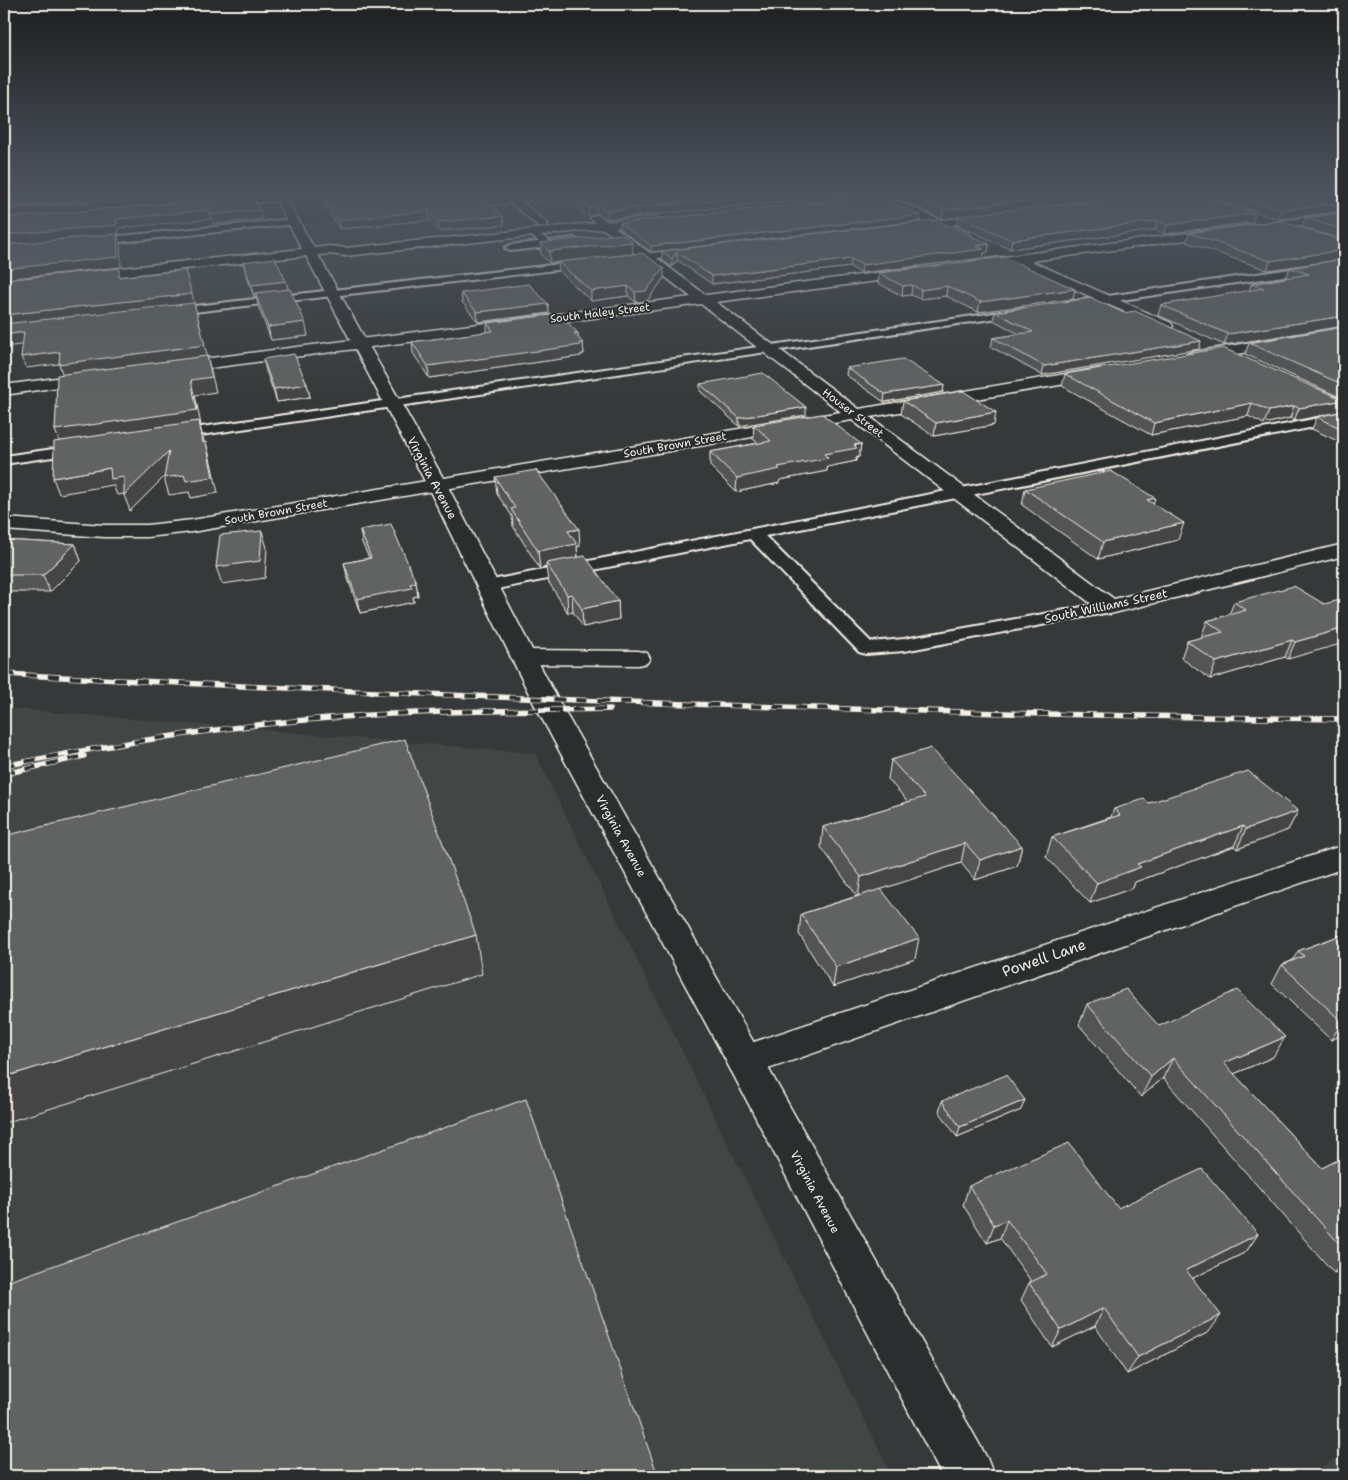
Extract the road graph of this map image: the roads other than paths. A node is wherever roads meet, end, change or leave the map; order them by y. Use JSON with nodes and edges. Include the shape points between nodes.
{"nodes":[{"id":1,"x":208,"y":263,"type":"edge"},
{"id":2,"x":323,"y":263,"type":"edge"},
{"id":3,"x":588,"y":263,"type":"edge"},
{"id":4,"x":654,"y":263,"type":"edge"},
{"id":5,"x":983,"y":263,"type":"edge"},
{"id":6,"x":1026,"y":263,"type":"edge"},
{"id":7,"x":1344,"y":264,"type":"edge"},
{"id":8,"x":958,"y":266,"type":"edge"},
{"id":9,"x":928,"y":270,"type":"edge"},
{"id":10,"x":71,"y":278,"type":"edge"},
{"id":11,"x":332,"y":293,"type":"junction"},
{"id":12,"x":1106,"y":299,"type":"junction"},
{"id":13,"x":703,"y":300,"type":"junction"},
{"id":14,"x":1058,"y":306,"type":"edge"},
{"id":15,"x":1039,"y":309,"type":"edge"},
{"id":16,"x":158,"y":313,"type":"edge"},
{"id":17,"x":1344,"y":331,"type":"edge"},
{"id":18,"x":1178,"y":332,"type":"edge"},
{"id":19,"x":1196,"y":340,"type":"edge"},
{"id":20,"x":360,"y":344,"type":"junction"},
{"id":21,"x":768,"y":349,"type":"junction"},
{"id":22,"x":1223,"y":352,"type":"junction"},
{"id":23,"x":1174,"y":360,"type":"edge"},
{"id":24,"x":1249,"y":364,"type":"edge"},
{"id":25,"x":1116,"y":370,"type":"edge"},
{"id":26,"x":152,"y":371,"type":"edge"},
{"id":27,"x":113,"y":376,"type":"edge"},
{"id":28,"x":4,"y":390,"type":"edge"},
{"id":29,"x":392,"y":403,"type":"junction"},
{"id":30,"x":855,"y":414,"type":"junction"},
{"id":31,"x":1344,"y":418,"type":"edge"},
{"id":32,"x":159,"y":438,"type":"edge"},
{"id":33,"x":91,"y":448,"type":"edge"},
{"id":34,"x":4,"y":460,"type":"edge"},
{"id":35,"x":437,"y":485,"type":"junction"},
{"id":36,"x":958,"y":493,"type":"junction"},
{"id":37,"x":4,"y":524,"type":"edge"},
{"id":38,"x":753,"y":533,"type":"junction"},
{"id":39,"x":1344,"y":550,"type":"edge"},
{"id":40,"x":488,"y":586,"type":"junction"},
{"id":41,"x":1110,"y":607,"type":"junction"},
{"id":42,"x":522,"y":657,"type":"junction"},
{"id":43,"x":638,"y":658,"type":"dead end"},
{"id":44,"x":1344,"y":856,"type":"edge"},
{"id":45,"x":745,"y":1061,"type":"junction"},
{"id":46,"x":969,"y":1476,"type":"edge"}],
"edges":[{"from":1,"to":10,"type":"street"},
{"from":2,"to":11,"type":"street","name":"Virginia Avenue"},
{"from":3,"to":11,"type":"lane"},
{"from":4,"to":13,"type":"street","name":"Houser Street"},
{"from":5,"to":8,"type":"street"},
{"from":6,"to":12,"type":"street"},
{"from":7,"to":12,"type":"lane"},
{"from":9,"to":13,"type":"street","name":"South Haley Street"},
{"from":11,"to":16,"type":"lane"},
{"from":11,"to":20,"type":"street","name":"Virginia Avenue"},
{"from":12,"to":14,"type":"lane"},
{"from":12,"to":18,"type":"street"},
{"from":13,"to":20,"type":"street","name":"South Haley Street"},
{"from":13,"to":21,"type":"street","name":"Houser Street"},
{"from":15,"to":21,"type":"lane"},
{"from":17,"to":22,"type":"street"},
{"from":19,"to":22,"type":"street"},
{"from":20,"to":26,"type":"street","name":"South Haley Street"},
{"from":20,"to":29,"type":"street","name":"Virginia Avenue"},
{"from":21,"to":29,"type":"lane"},
{"from":21,"to":30,"type":"street","name":"Houser Street"},
{"from":22,"to":23,"type":"street"},
{"from":22,"to":24,"type":"street"},
{"from":25,"to":30,"type":"street","name":"South Brown Street"},
{"from":27,"to":28,"type":"street"},
{"from":29,"to":32,"type":"lane"},
{"from":29,"to":35,"type":"street","name":"Virginia Avenue"},
{"from":30,"to":35,"type":"street","name":"South Brown Street"},
{"from":30,"to":36,"type":"street","name":"Houser Street"},
{"from":31,"to":36,"type":"lane"},
{"from":33,"to":34,"type":"lane"},
{"from":35,"to":37,"type":"street","name":"South Brown Street","via":[[147,531]]},
{"from":35,"to":40,"type":"street","name":"Virginia Avenue"},
{"from":36,"to":38,"type":"lane"},
{"from":36,"to":41,"type":"street","name":"Houser Street"},
{"from":38,"to":40,"type":"lane"},
{"from":38,"to":41,"type":"lane","name":"South Williams Street","via":[[866,648],[904,645]]},
{"from":39,"to":41,"type":"street","name":"South Williams Street"},
{"from":40,"to":42,"type":"street","name":"Virginia Avenue"},
{"from":42,"to":43,"type":"street"},
{"from":42,"to":45,"type":"street","name":"Virginia Avenue"},
{"from":44,"to":45,"type":"street","name":"Powell Lane"},
{"from":45,"to":46,"type":"street","name":"Virginia Avenue"}]}
